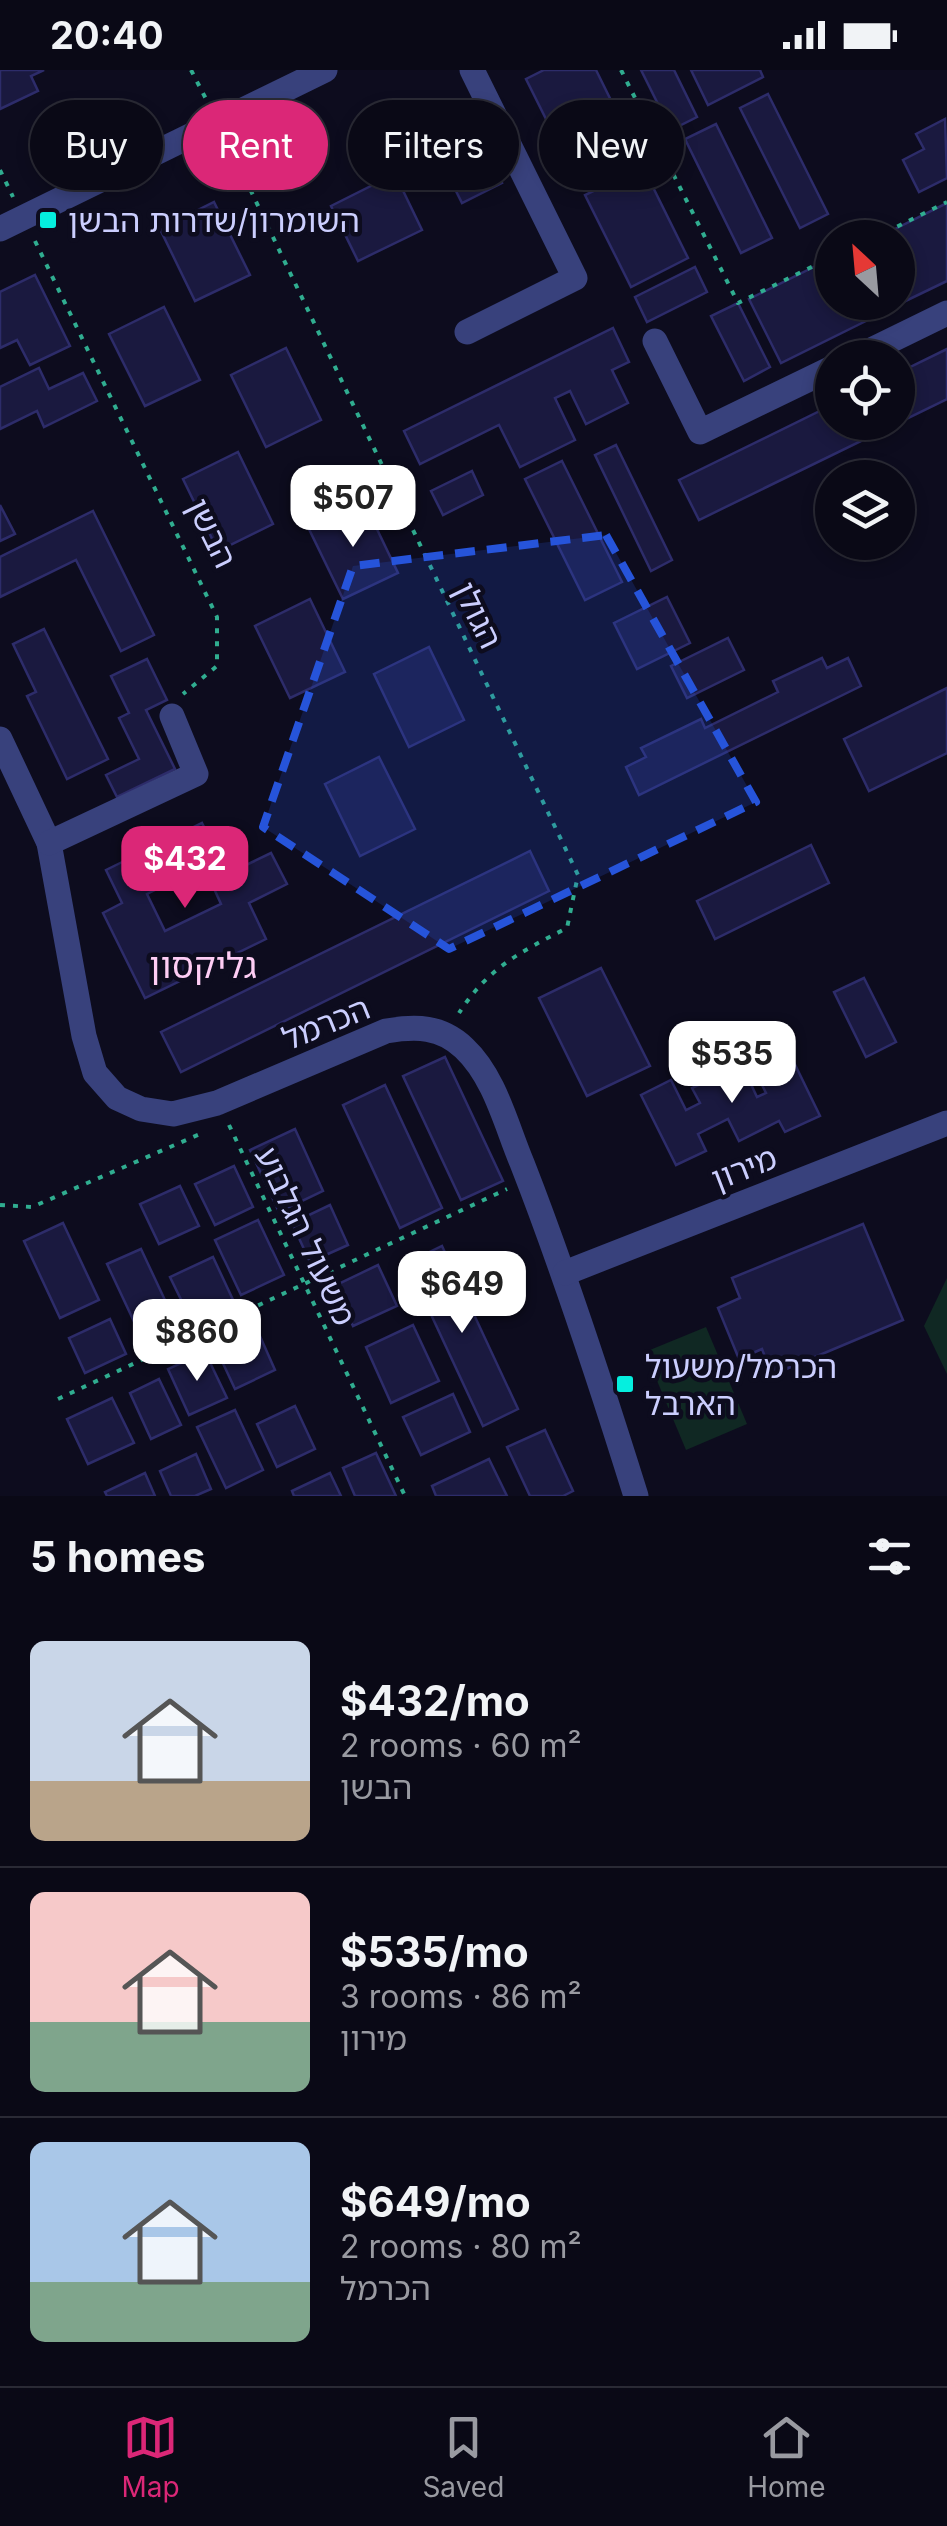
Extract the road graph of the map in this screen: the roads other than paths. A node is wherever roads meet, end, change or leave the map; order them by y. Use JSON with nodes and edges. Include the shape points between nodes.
{"nodes":[{"id":1,"x":325,"y":70,"type":"edge"},
{"id":2,"x":472,"y":70,"type":"edge"},
{"id":3,"x":12,"y":224,"type":"edge"},
{"id":4,"x":947,"y":313,"type":"edge"},
{"id":5,"x":467,"y":332,"type":"dead end"},
{"id":6,"x":892,"y":340,"type":"edge"},
{"id":7,"x":656,"y":341,"type":"dead end"},
{"id":8,"x":815,"y":376,"type":"edge"},
{"id":9,"x":172,"y":716,"type":"road end"},
{"id":10,"x":0,"y":740,"type":"edge"},
{"id":11,"x":50,"y":843,"type":"junction"},
{"id":12,"x":947,"y":1122,"type":"edge"},
{"id":13,"x":565,"y":1273,"type":"junction"},
{"id":14,"x":630,"y":1494,"type":"edge"}],
"edges":[{"from":1,"to":3,"type":"street"},
{"from":2,"to":5,"type":"street","via":[[574,278]]},
{"from":4,"to":6,"type":"street"},
{"from":7,"to":8,"type":"street","via":[[700,432]]},
{"from":9,"to":11,"type":"street","via":[[196,774]]},
{"from":10,"to":11,"type":"street","name":"הכרמל"},
{"from":11,"to":13,"type":"street","name":"הכרמל","via":[[84,1036],[94,1073],[117,1098],[172,1114],[217,1103],[386,1031],[422,1028],[448,1035],[476,1061],[493,1092]]},
{"from":12,"to":13,"type":"street","name":"מירון"},
{"from":13,"to":14,"type":"street"}]}
